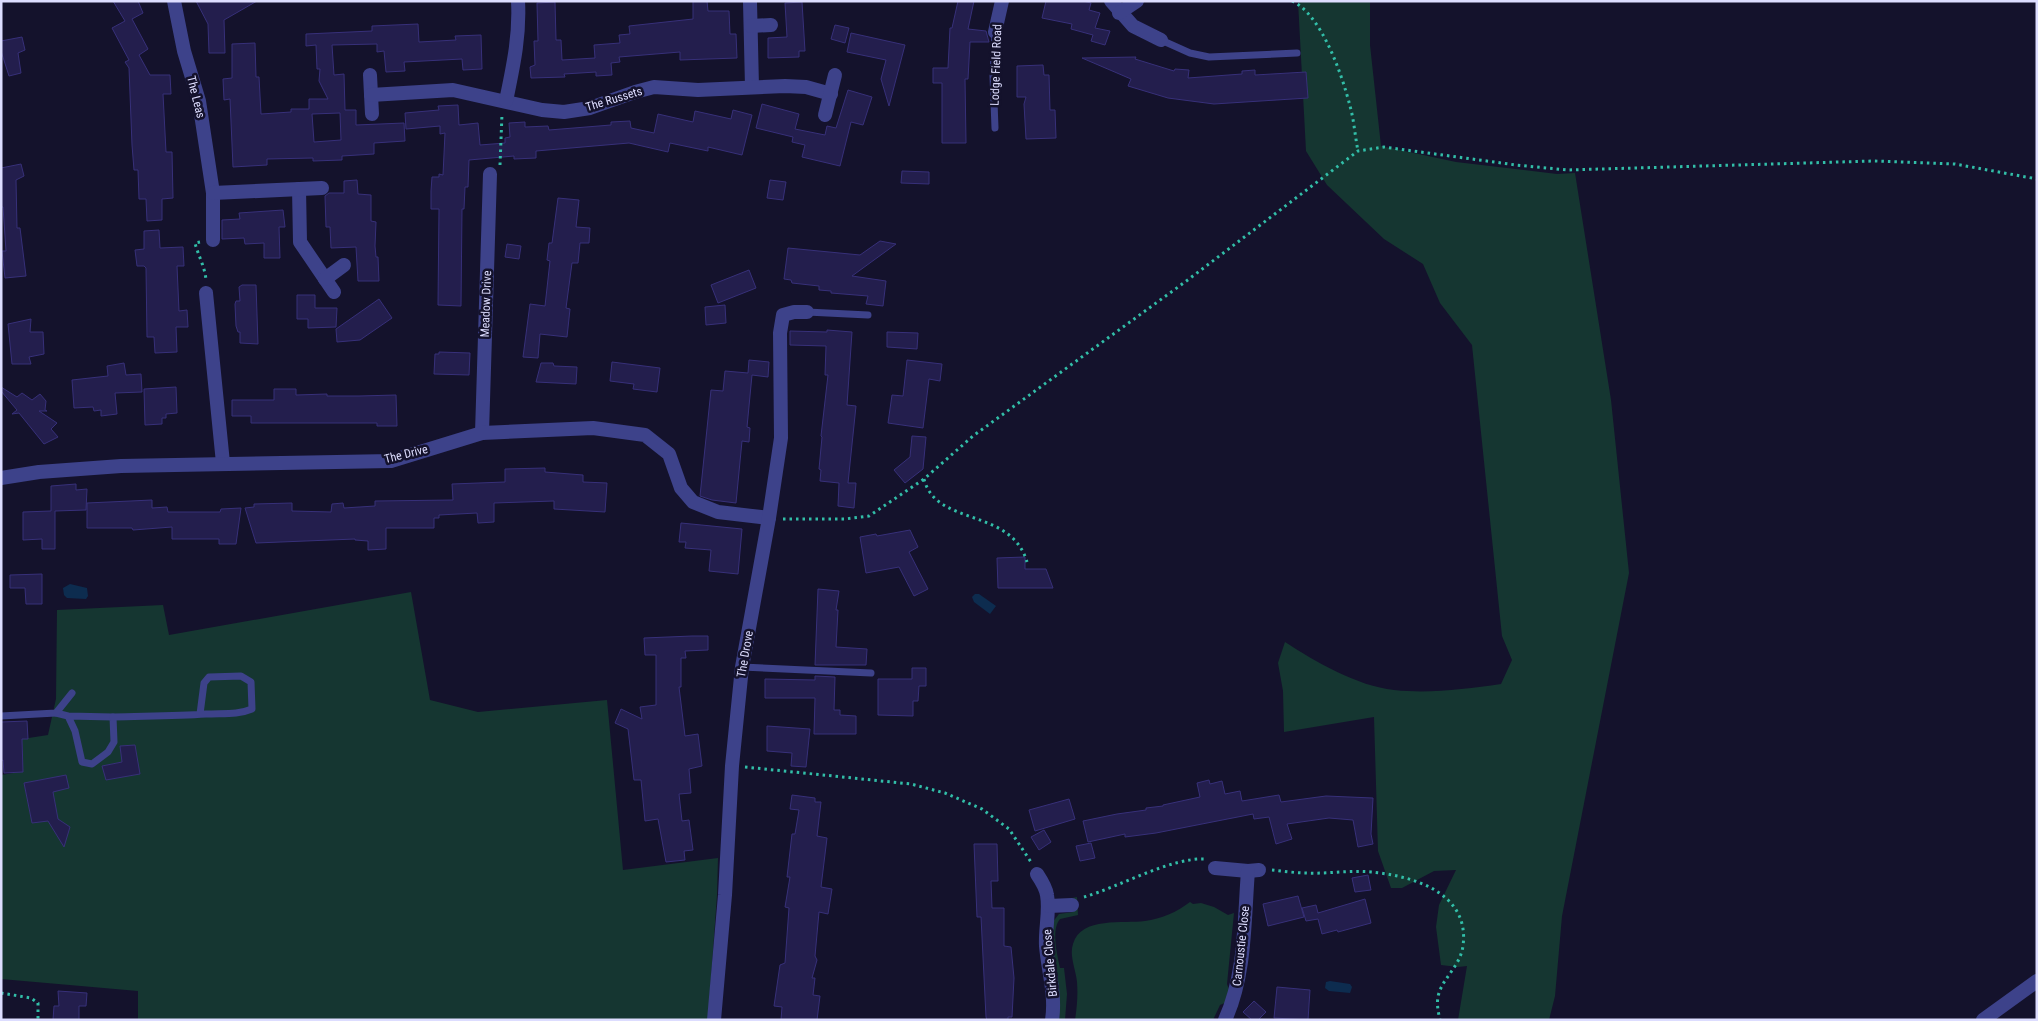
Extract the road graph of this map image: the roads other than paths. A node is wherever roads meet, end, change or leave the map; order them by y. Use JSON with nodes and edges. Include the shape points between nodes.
{"nodes":[{"id":1,"x":174,"y":1,"type":"edge"},
{"id":2,"x":518,"y":1,"type":"edge"},
{"id":3,"x":1002,"y":1,"type":"edge"},
{"id":4,"x":1111,"y":1,"type":"edge"},
{"id":5,"x":1136,"y":1,"type":"edge"},
{"id":6,"x":750,"y":2,"type":"edge"},
{"id":7,"x":1119,"y":13,"type":"junction"},
{"id":8,"x":771,"y":25,"type":"dead end"},
{"id":9,"x":751,"y":26,"type":"junction"},
{"id":10,"x":995,"y":32,"type":"joint"},
{"id":11,"x":1161,"y":40,"type":"joint"},
{"id":12,"x":1297,"y":53,"type":"dead end"},
{"id":13,"x":370,"y":75,"type":"dead end"},
{"id":14,"x":836,"y":75,"type":"dead end"},
{"id":15,"x":752,"y":87,"type":"junction"},
{"id":16,"x":830,"y":94,"type":"junction"},
{"id":17,"x":371,"y":95,"type":"junction"},
{"id":18,"x":506,"y":101,"type":"junction"},
{"id":19,"x":372,"y":114,"type":"dead end"},
{"id":20,"x":825,"y":115,"type":"dead end"},
{"id":21,"x":995,"y":128,"type":"dead end"},
{"id":22,"x":495,"y":170,"type":"road end"},
{"id":23,"x":322,"y":188,"type":"dead end"},
{"id":24,"x":299,"y":189,"type":"junction"},
{"id":25,"x":213,"y":193,"type":"junction"},
{"id":26,"x":213,"y":240,"type":"road end"},
{"id":27,"x":344,"y":265,"type":"dead end"},
{"id":28,"x":325,"y":279,"type":"junction"},
{"id":29,"x":334,"y":292,"type":"dead end"},
{"id":30,"x":206,"y":293,"type":"road end"},
{"id":31,"x":807,"y":312,"type":"joint"},
{"id":32,"x":868,"y":315,"type":"dead end"},
{"id":33,"x":482,"y":433,"type":"junction"},
{"id":34,"x":223,"y":463,"type":"junction"},
{"id":35,"x":1,"y":478,"type":"edge"},
{"id":36,"x":769,"y":518,"type":"junction"},
{"id":37,"x":742,"y":667,"type":"junction"},
{"id":38,"x":870,"y":673,"type":"dead end"},
{"id":39,"x":72,"y":693,"type":"dead end"},
{"id":40,"x":56,"y":713,"type":"junction"},
{"id":41,"x":200,"y":714,"type":"junction"},
{"id":42,"x":1,"y":716,"type":"edge"},
{"id":43,"x":68,"y":716,"type":"junction"},
{"id":44,"x":113,"y":717,"type":"junction"},
{"id":45,"x":1215,"y":868,"type":"road end"},
{"id":46,"x":1037,"y":874,"type":"road end"},
{"id":47,"x":1072,"y":905,"type":"road end"},
{"id":48,"x":1049,"y":906,"type":"junction"},
{"id":49,"x":2037,"y":982,"type":"edge"},
{"id":50,"x":714,"y":1020,"type":"edge"},
{"id":51,"x":1052,"y":1020,"type":"edge"},
{"id":52,"x":1225,"y":1020,"type":"edge"},
{"id":53,"x":1982,"y":1020,"type":"edge"}],
"edges":[{"from":1,"to":25,"type":"street","name":"The Leas","via":[[199,101]]},
{"from":2,"to":18,"type":"street","via":[[519,33]]},
{"from":3,"to":10,"type":"street","name":"Lodge Field Road"},
{"from":4,"to":7,"type":"street"},
{"from":5,"to":7,"type":"street"},
{"from":6,"to":9,"type":"street"},
{"from":7,"to":11,"type":"street","via":[[1134,26]]},
{"from":8,"to":9,"type":"street"},
{"from":9,"to":15,"type":"street"},
{"from":10,"to":21,"type":"lane","name":"Lodge Field Road"},
{"from":11,"to":12,"type":"lane","via":[[1190,53],[1209,57]]},
{"from":13,"to":17,"type":"street"},
{"from":14,"to":16,"type":"street"},
{"from":15,"to":16,"type":"street","name":"The Russets","via":[[806,87]]},
{"from":15,"to":18,"type":"street","name":"The Russets","via":[[698,90],[654,87],[590,108],[564,112]]},
{"from":16,"to":20,"type":"street"},
{"from":17,"to":18,"type":"street","name":"The Russets","via":[[453,90]]},
{"from":17,"to":19,"type":"street"},
{"from":22,"to":33,"type":"street","name":"Meadow Drive"},
{"from":23,"to":24,"type":"street"},
{"from":24,"to":25,"type":"street"},
{"from":24,"to":28,"type":"street","via":[[300,242]]},
{"from":25,"to":26,"type":"street","name":"The Leas"},
{"from":27,"to":28,"type":"street"},
{"from":28,"to":29,"type":"street"},
{"from":30,"to":34,"type":"street"},
{"from":31,"to":32,"type":"lane"},
{"from":31,"to":36,"type":"street","name":"The Drove","via":[[783,315],[780,333],[781,438]]},
{"from":33,"to":34,"type":"street","name":"The Drive","via":[[391,461]]},
{"from":33,"to":36,"type":"street","name":"The Drive","via":[[593,428],[645,435],[669,454],[681,488],[693,502],[718,512]]},
{"from":34,"to":35,"type":"street","name":"The Drive","via":[[94,468]]},
{"from":36,"to":37,"type":"street","name":"The Drove"},
{"from":37,"to":38,"type":"lane"},
{"from":37,"to":50,"type":"street","name":"The Drove"},
{"from":39,"to":40,"type":"lane"},
{"from":40,"to":42,"type":"lane"},
{"from":40,"to":43,"type":"lane"},
{"from":41,"to":41,"type":"lane","via":[[243,713],[252,709],[251,682],[241,676],[209,677],[204,683]]},
{"from":41,"to":44,"type":"lane"},
{"from":43,"to":44,"type":"lane"},
{"from":43,"to":44,"type":"lane","via":[[82,762],[92,764],[108,752],[114,742]]},
{"from":45,"to":52,"type":"street","name":"Carnoustie Close","via":[[1253,870],[1240,972]]},
{"from":46,"to":48,"type":"street","name":"Birkdale Close","via":[[1047,892]]},
{"from":47,"to":48,"type":"street"},
{"from":48,"to":51,"type":"street","name":"Birkdale Close","via":[[1046,946],[1053,1001]]},
{"from":49,"to":53,"type":"street"}]}
